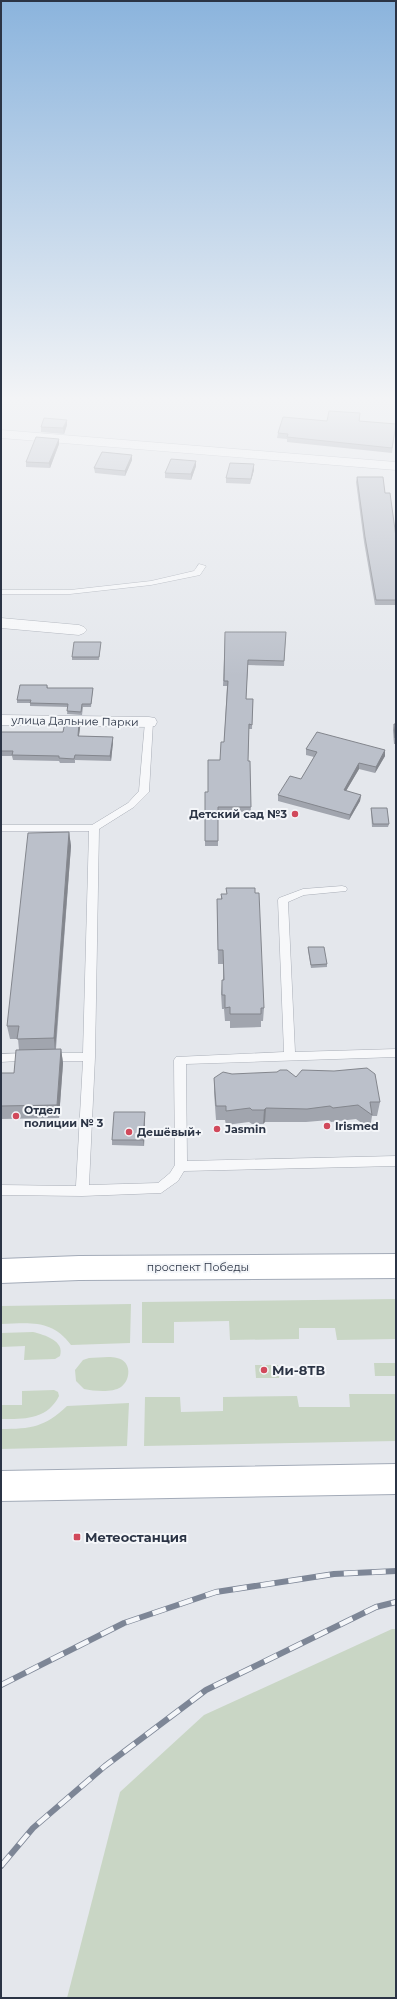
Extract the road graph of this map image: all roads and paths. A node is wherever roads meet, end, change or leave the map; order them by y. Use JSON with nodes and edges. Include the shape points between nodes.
{"nodes":[{"id":1,"x":202,"y":566,"type":"dead end"},
{"id":2,"x":1,"y":592,"type":"edge"},
{"id":3,"x":1,"y":623,"type":"edge"},
{"id":4,"x":79,"y":630,"type":"dead end"},
{"id":5,"x":1,"y":720,"type":"edge"},
{"id":6,"x":149,"y":722,"type":"joint"},
{"id":7,"x":1,"y":828,"type":"edge"},
{"id":8,"x":94,"y":828,"type":"junction"},
{"id":9,"x":342,"y":889,"type":"dead end"},
{"id":10,"x":396,"y":1053,"type":"edge"},
{"id":11,"x":290,"y":1056,"type":"junction"},
{"id":12,"x":89,"y":1057,"type":"junction"},
{"id":13,"x":1,"y":1058,"type":"edge"},
{"id":14,"x":396,"y":1161,"type":"edge"},
{"id":15,"x":181,"y":1166,"type":"junction"},
{"id":16,"x":1,"y":1190,"type":"edge"},
{"id":17,"x":82,"y":1191,"type":"junction"},
{"id":18,"x":396,"y":1266,"type":"edge"},
{"id":19,"x":1,"y":1271,"type":"edge"},
{"id":20,"x":396,"y":1479,"type":"edge"},
{"id":21,"x":1,"y":1486,"type":"edge"}],
"edges":[{"from":1,"to":2,"type":"lane","via":[[197,573],[151,583],[70,592]]},
{"from":3,"to":4,"type":"street"},
{"from":5,"to":6,"type":"street","name":"улица Дальние Парки"},
{"from":6,"to":8,"type":"lane","via":[[144,792],[131,805]]},
{"from":7,"to":8,"type":"lane"},
{"from":8,"to":12,"type":"lane"},
{"from":9,"to":11,"type":"lane","via":[[303,892],[283,900]]},
{"from":10,"to":11,"type":"lane"},
{"from":11,"to":15,"type":"lane","via":[[180,1060]]},
{"from":12,"to":13,"type":"lane"},
{"from":12,"to":17,"type":"lane"},
{"from":14,"to":15,"type":"lane"},
{"from":15,"to":17,"type":"lane","via":[[174,1177],[161,1188]]},
{"from":16,"to":17,"type":"lane"},
{"from":18,"to":19,"type":"main road","name":"проспект Победы","via":[[79,1268]]},
{"from":20,"to":21,"type":"main road"}]}
